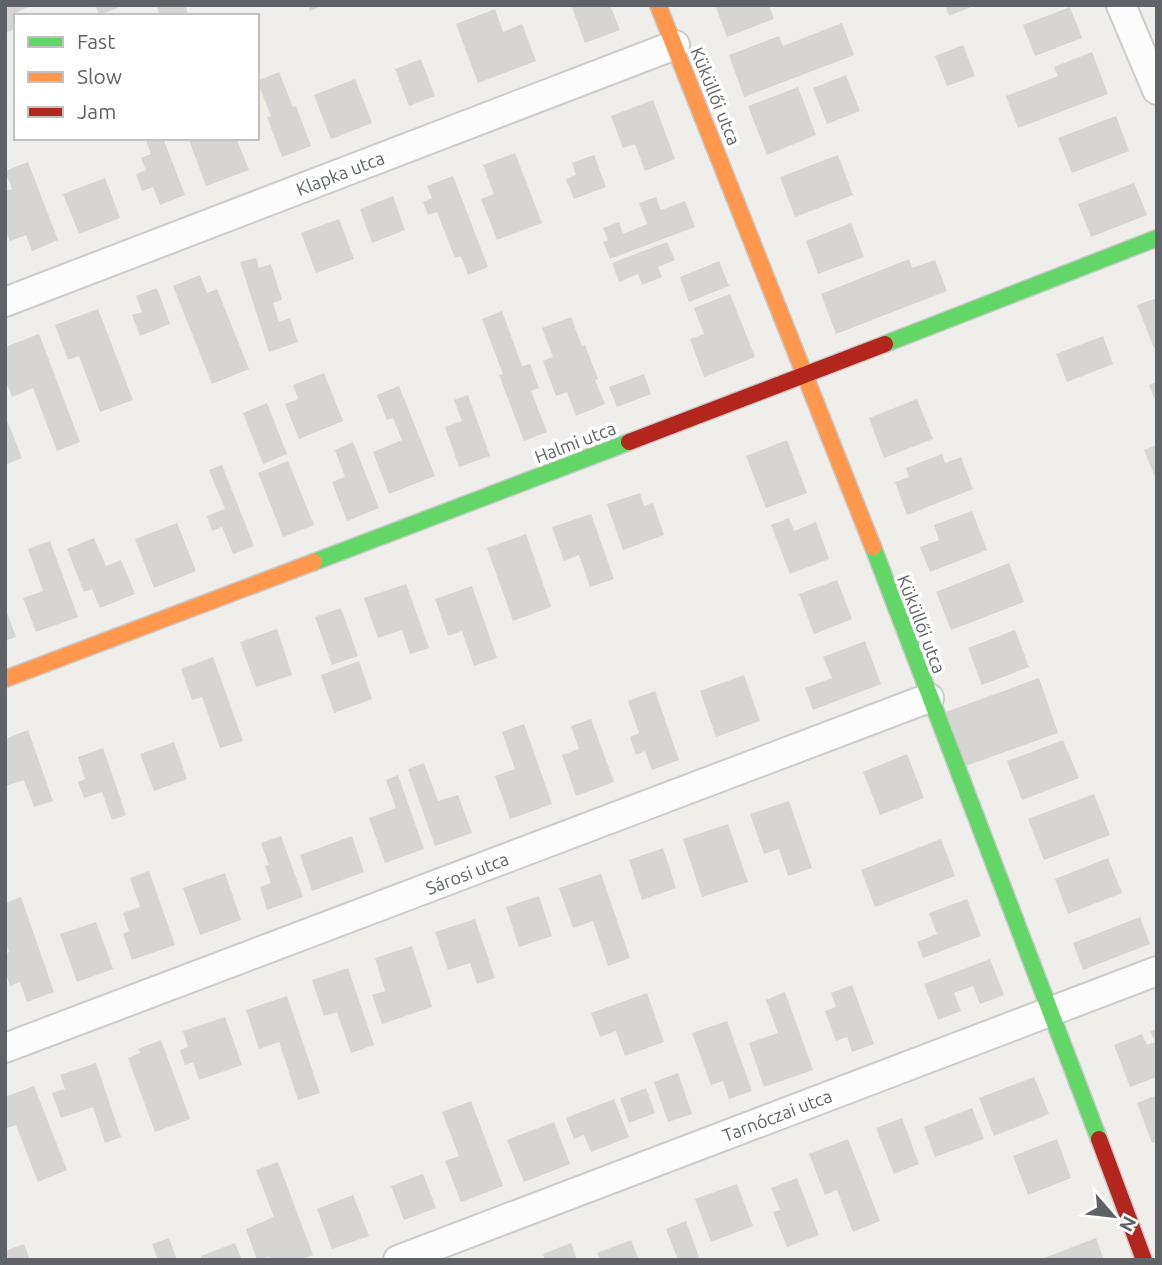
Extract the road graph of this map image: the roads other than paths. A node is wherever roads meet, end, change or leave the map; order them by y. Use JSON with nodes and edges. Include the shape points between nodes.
{"nodes":[{"id":1,"x":658,"y":5,"type":"edge"},
{"id":2,"x":1121,"y":5,"type":"edge"},
{"id":3,"x":676,"y":45,"type":"junction"},
{"id":4,"x":1157,"y":90,"type":"edge"},
{"id":5,"x":1157,"y":238,"type":"edge"},
{"id":6,"x":5,"y":302,"type":"edge"},
{"id":7,"x":806,"y":375,"type":"junction"},
{"id":8,"x":5,"y":679,"type":"edge"},
{"id":9,"x":929,"y":698,"type":"junction"},
{"id":10,"x":1157,"y":971,"type":"edge"},
{"id":11,"x":1052,"y":1010,"type":"junction"},
{"id":12,"x":5,"y":1048,"type":"edge"},
{"id":13,"x":398,"y":1260,"type":"edge"},
{"id":14,"x":1144,"y":1260,"type":"edge"}],
"edges":[{"from":1,"to":3,"type":"street","name":"Küküllői utca"},
{"from":2,"to":4,"type":"street"},
{"from":3,"to":6,"type":"street","name":"Klapka utca"},
{"from":3,"to":7,"type":"street","name":"Küküllői utca"},
{"from":5,"to":7,"type":"street","name":"Halmi utca"},
{"from":7,"to":8,"type":"street","name":"Halmi utca"},
{"from":7,"to":9,"type":"street","name":"Küküllői utca"},
{"from":9,"to":11,"type":"street","name":"Küküllői utca"},
{"from":9,"to":12,"type":"street","name":"Sárosi utca"},
{"from":10,"to":11,"type":"street","name":"Tarnóczai utca"},
{"from":11,"to":13,"type":"street","name":"Tarnóczai utca"},
{"from":11,"to":14,"type":"street","name":"Küküllői utca"}]}
